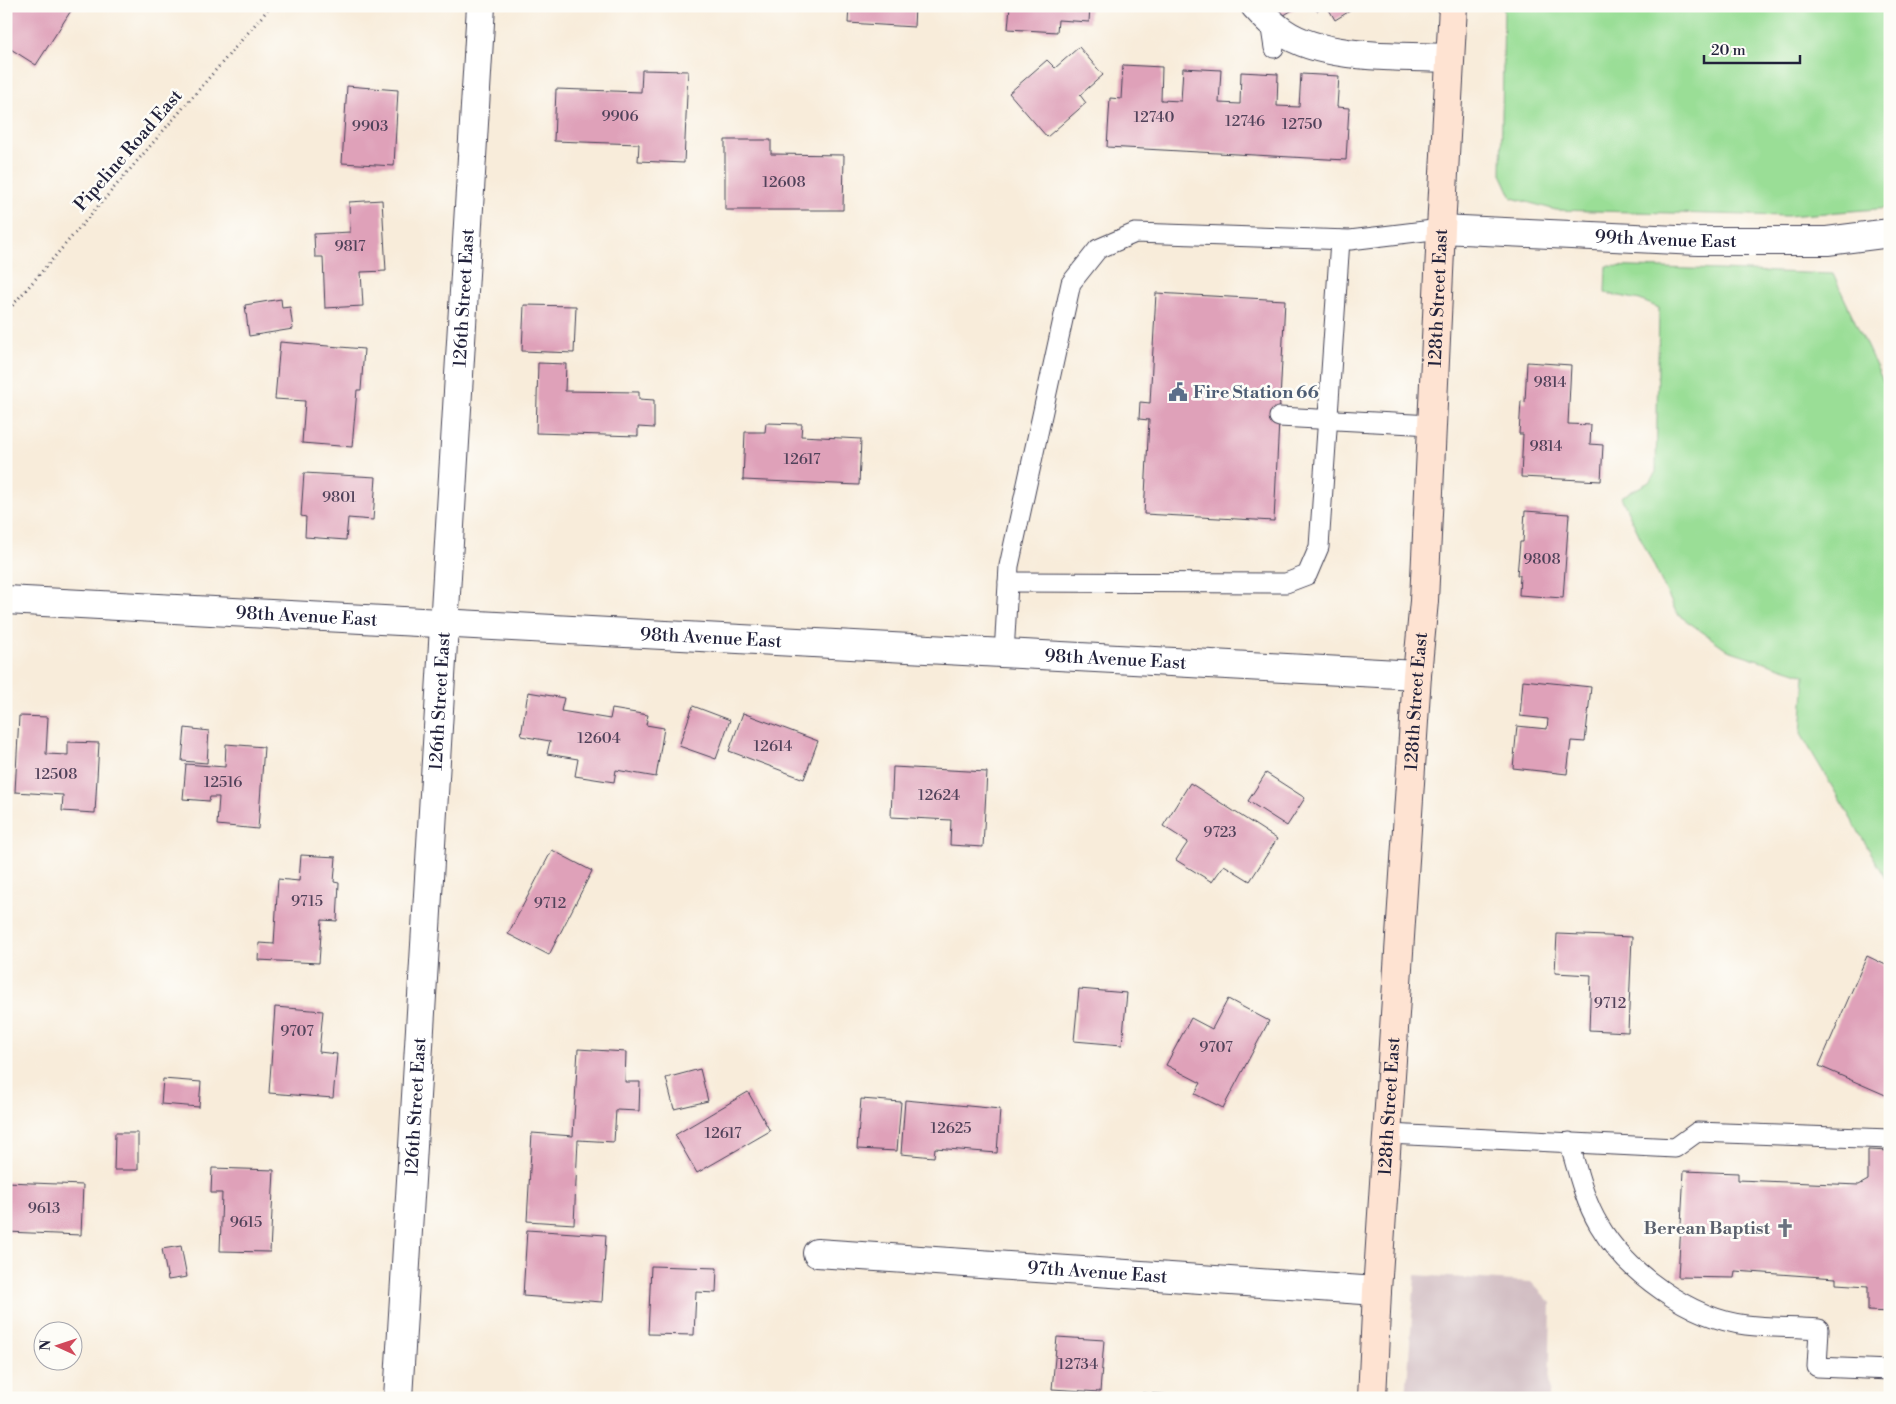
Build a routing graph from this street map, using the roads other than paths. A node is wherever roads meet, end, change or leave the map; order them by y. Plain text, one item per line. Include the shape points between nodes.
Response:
1 (481, 6) edge
2 (1454, 6) edge
3 (1266, 25) edge
4 (1450, 58) junction
5 (1441, 229) junction
6 (1890, 233) edge
7 (1340, 240) junction
8 (1279, 417) dead end
9 (1329, 419) junction
10 (1432, 425) junction
11 (1008, 582) junction
12 (6, 600) edge
13 (443, 624) junction
14 (1004, 654) junction
15 (1417, 676) junction
16 (1388, 1134) junction
17 (1890, 1139) edge
18 (1568, 1142) junction
19 (816, 1253) dead end
20 (1377, 1292) junction
21 (1890, 1370) edge
22 (398, 1398) edge
23 (1372, 1398) edge

1 - 13 street, 126th Street East
2 - 4 street, 128th Street East
3 - 4 street via 1320,48 1349,53
4 - 5 street, 128th Street East
5 - 6 street, 99th Avenue East via 1708,241 1827,241
5 - 7 lane
5 - 10 street, 128th Street East
7 - 9 lane
7 - 11 lane via 1135,234 1098,249 1071,283
8 - 9 lane
9 - 10 lane
9 - 11 lane via 1319,547 1307,575 1286,583
10 - 15 street, 128th Street East via 1424,601
11 - 14 lane
12 - 13 street, 98th Avenue East
13 - 14 street, 98th Avenue East
13 - 22 street, 126th Street East
14 - 15 street, 98th Avenue East
15 - 16 street, 128th Street East
16 - 18 lane
16 - 20 street, 128th Street East
17 - 18 lane via 1697,1132 1675,1148
18 - 21 lane via 1598,1224 1618,1251 1651,1282 1688,1306 1716,1317 1745,1325 1819,1329 1817,1367
19 - 20 street, 97th Avenue East
20 - 23 street, 128th Street East

